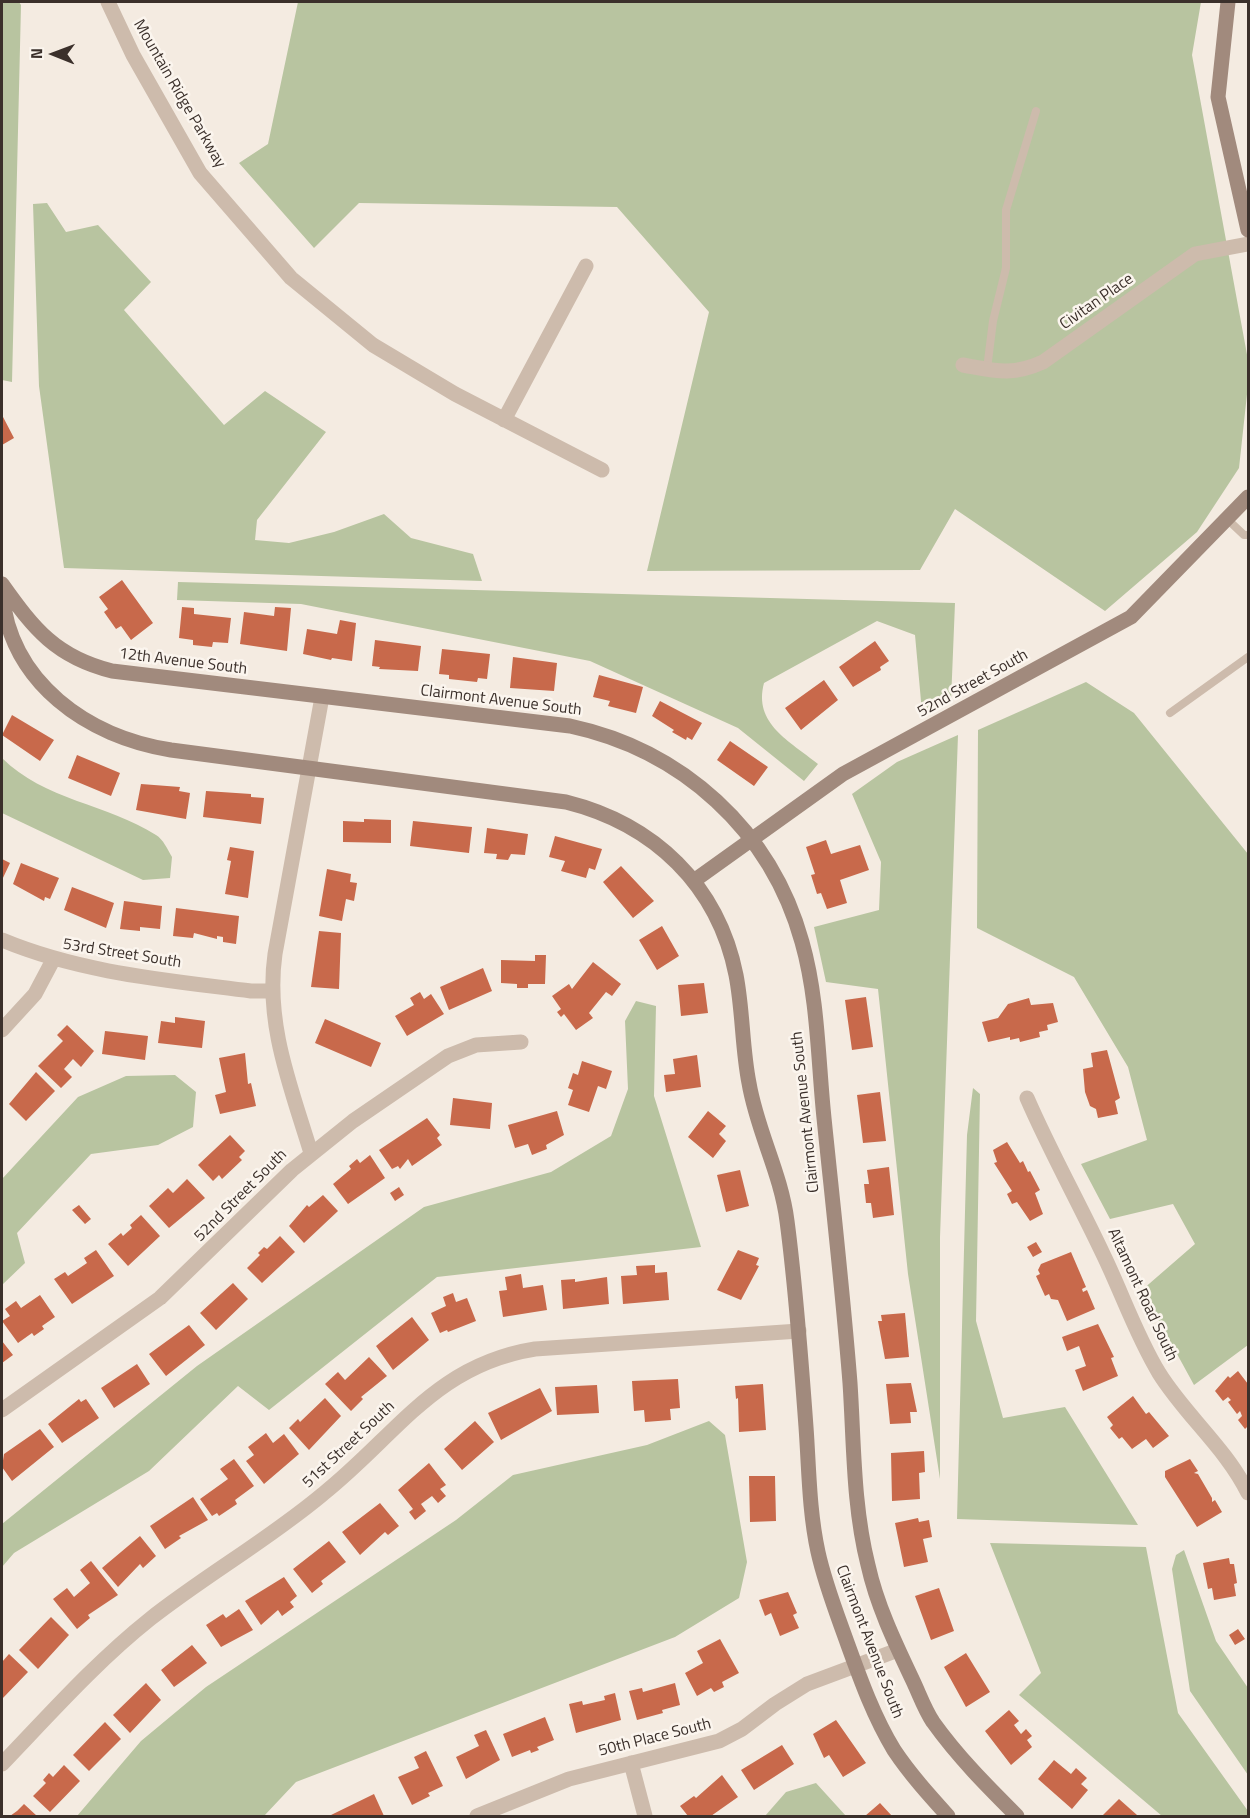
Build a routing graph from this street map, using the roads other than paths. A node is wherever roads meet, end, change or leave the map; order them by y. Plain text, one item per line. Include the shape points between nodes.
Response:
1 (108, 2) edge
2 (1228, 2) edge
3 (1036, 111) dead end
4 (1248, 230) edge
5 (1248, 244) edge
6 (586, 266) dead end
7 (963, 365) dead end
8 (987, 369) junction
9 (504, 420) junction
10 (602, 470) dead end
11 (1248, 497) edge
12 (1227, 519) junction
13 (1248, 536) edge
14 (2, 584) edge
15 (2, 593) edge
16 (1248, 657) edge
17 (322, 697) junction
18 (1170, 713) dead end
19 (308, 769) junction
20 (752, 839) junction
21 (695, 880) junction
22 (2, 940) edge
23 (53, 960) junction
24 (271, 991) junction
25 (2, 1030) edge
26 (521, 1042) dead end
27 (1027, 1098) dead end
28 (311, 1153) junction
29 (799, 1331) junction
30 (2, 1410) edge
31 (1248, 1493) edge
32 (898, 1650) junction
33 (856, 1665) junction
34 (631, 1763) junction
35 (2, 1764) edge
36 (477, 1816) edge
37 (645, 1816) edge
38 (948, 1816) edge
39 (1017, 1816) edge

1 - 9 street, Mountain Ridge Parkway via 133,55 200,173 291,278 373,345
2 - 4 street via 1218,97
3 - 8 lane via 1006,210 1006,268
5 - 8 street, Civitan Place via 1195,254 1043,362 1023,371 1002,373
6 - 9 street
7 - 8 street, Civitan Place
9 - 10 street, Mountain Ridge Parkway
11 - 12 street, 52nd Street South
12 - 13 lane
12 - 20 street, 52nd Street South via 1131,617 843,774
14 - 17 street, 12th Avenue South via 49,642 94,667
15 - 19 street via 10,633 30,670 54,697 86,722 149,747
16 - 18 lane
17 - 19 street
17 - 20 street, Clairmont Avenue South via 570,726 618,739 663,760 702,787
19 - 21 street, Clairmont Avenue South via 587,807 646,835
19 - 24 street
20 - 21 street, 52nd Street South
20 - 32 street, Clairmont Avenue South via 786,898 808,968 845,1328 860,1525 871,1578
21 - 29 street, Clairmont Avenue South via 717,917 734,966 749,1086 786,1211
22 - 23 street
23 - 24 street, 53rd Street South via 251,992
23 - 25 street, 53rd Street South via 35,994
24 - 28 street via 280,1051
26 - 28 street, 52nd Street South via 483,1043 447,1056
27 - 31 street, Altamont Road South via 1148,1354 1178,1400 1236,1471
28 - 30 street, 52nd Street South via 160,1298
29 - 33 street, Clairmont Avenue South via 817,1549
29 - 35 street, 51st Street South via 536,1349 499,1357 464,1371 429,1395 325,1493 126,1639
32 - 33 street, 50th Place South
32 - 39 street, Clairmont Avenue South via 931,1719 967,1766
33 - 34 street, 50th Place South via 792,1692 718,1742
33 - 38 street, Clairmont Avenue South via 894,1750
34 - 36 street, 50th Place South via 561,1782
34 - 37 street

